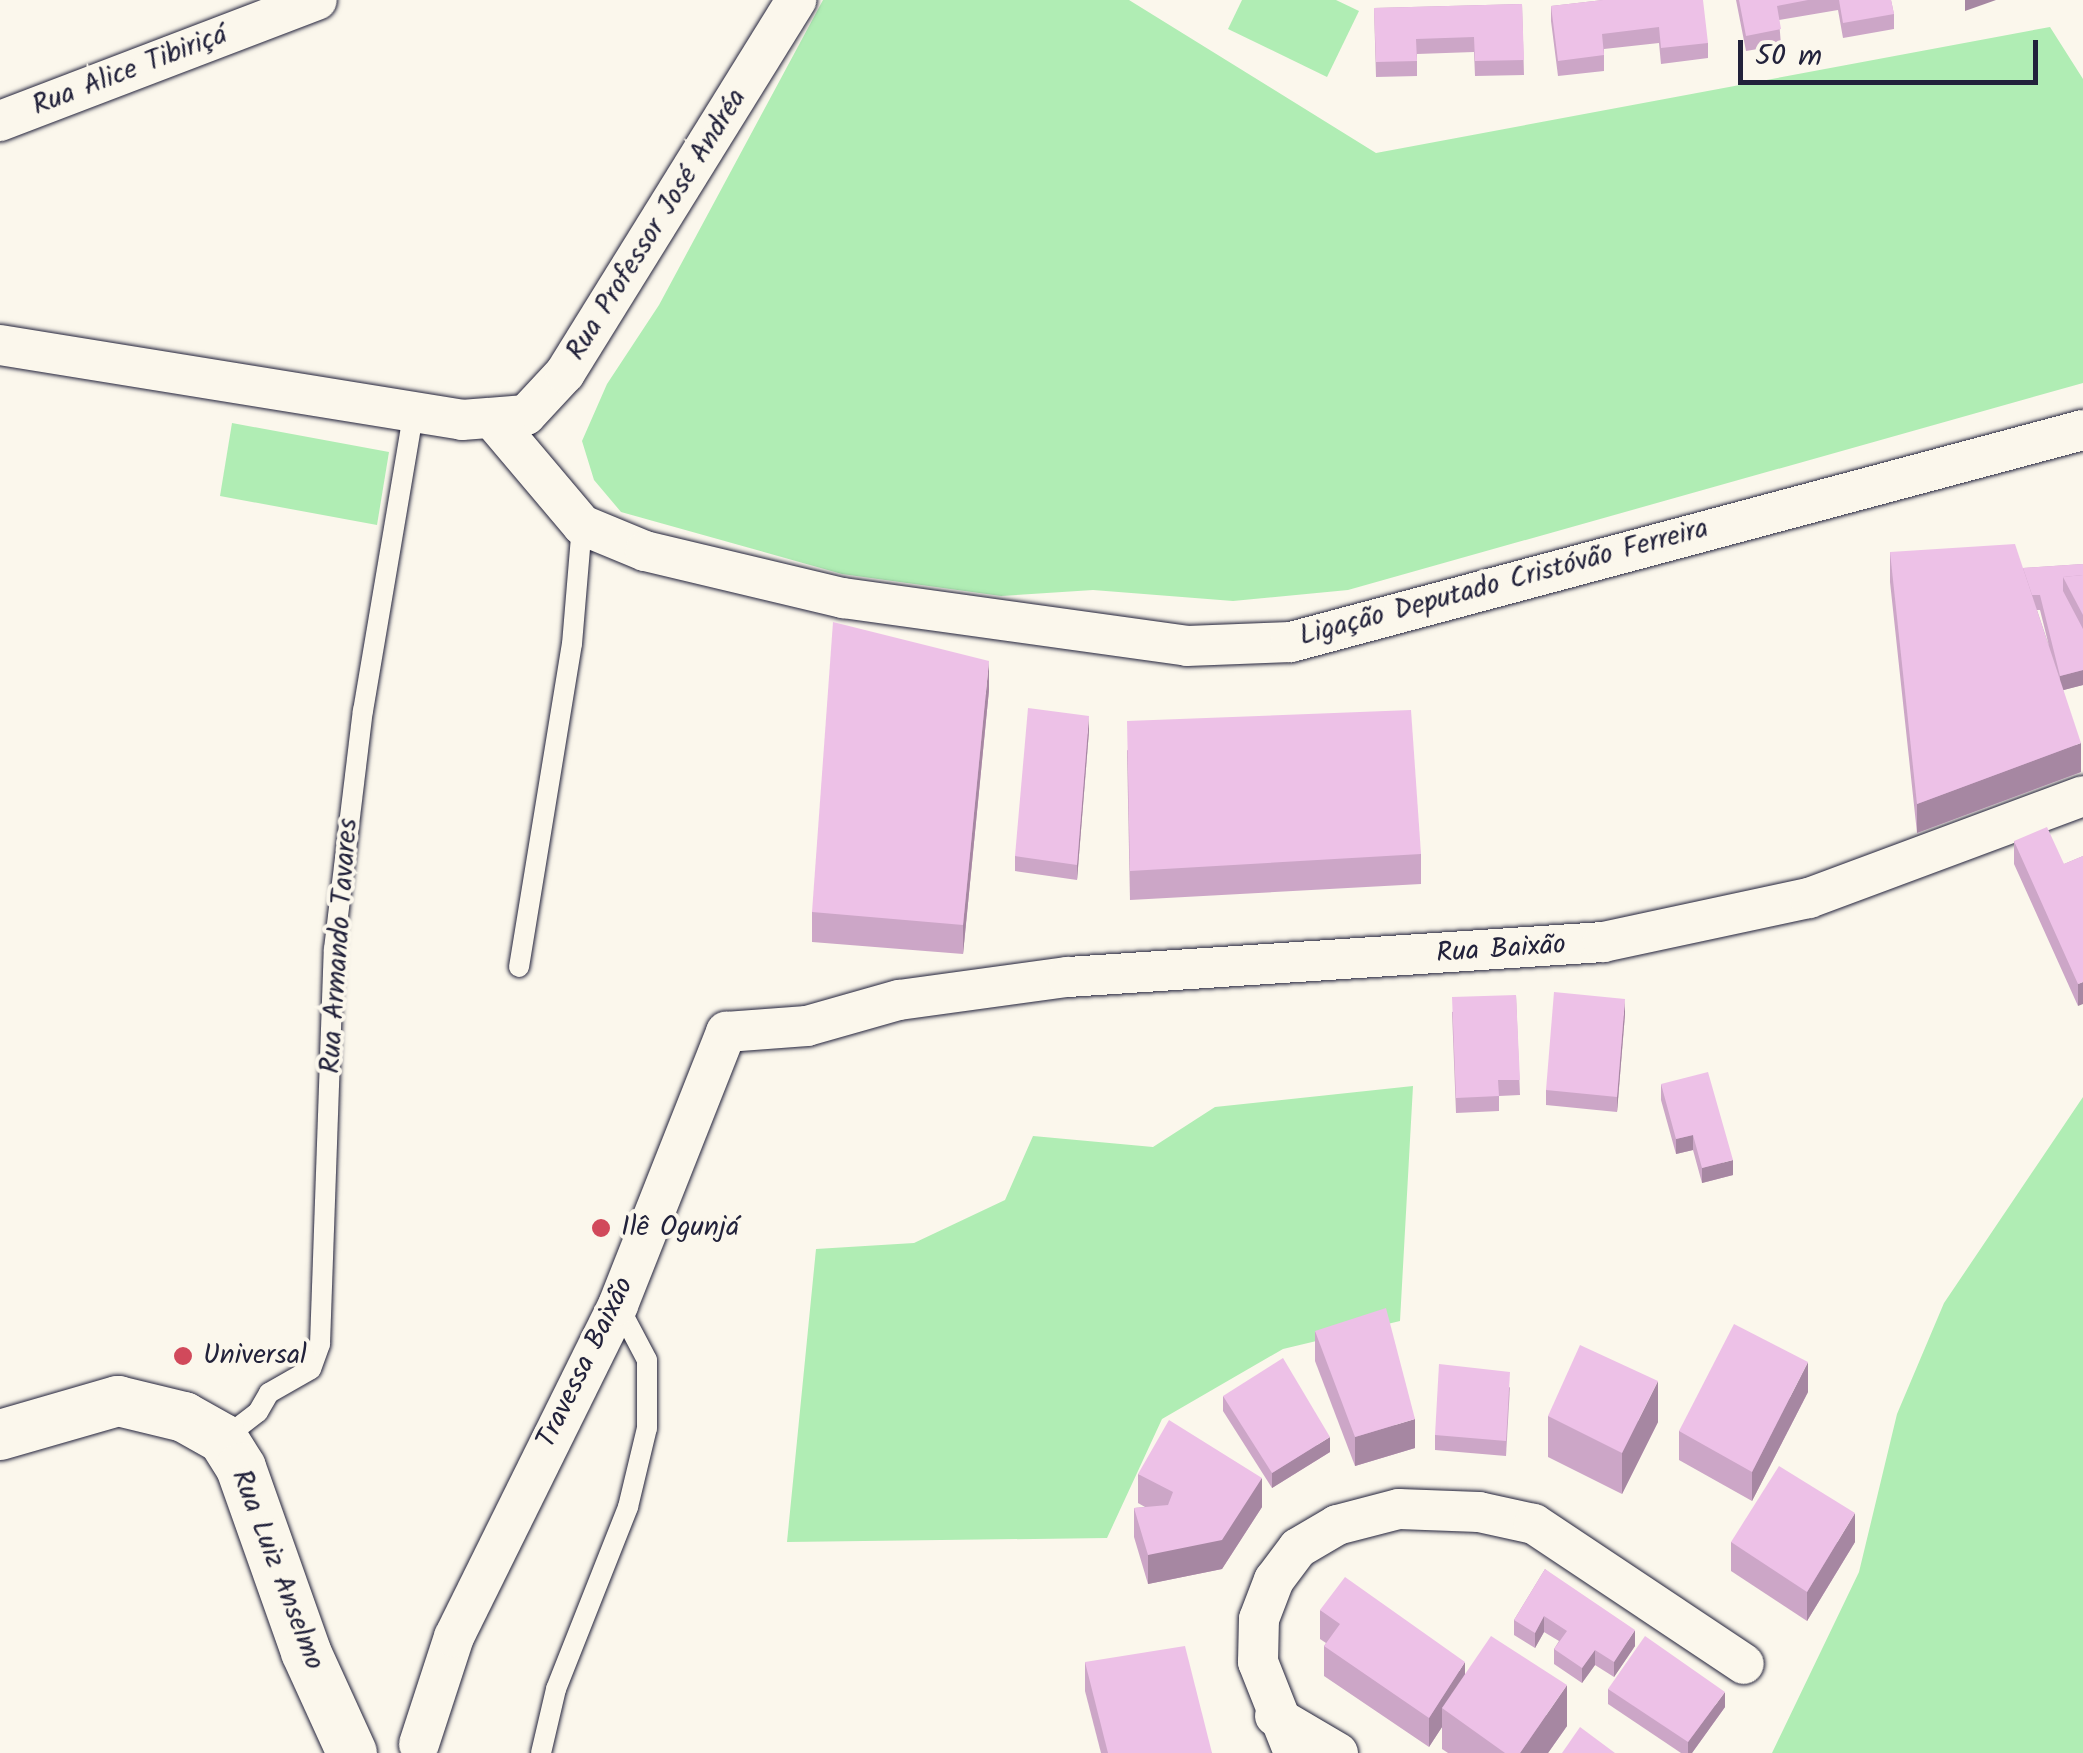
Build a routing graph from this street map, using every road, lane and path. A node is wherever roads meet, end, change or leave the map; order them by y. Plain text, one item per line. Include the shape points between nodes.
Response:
1 (317, 0) edge
2 (796, 0) edge
3 (0, 121) edge
4 (0, 345) edge
5 (414, 412) junction
6 (494, 422) junction
7 (2083, 430) edge
8 (582, 525) junction
9 (2083, 796) edge
10 (518, 967) dead end
11 (898, 1000) joint
12 (618, 1306) junction
13 (0, 1435) edge
14 (222, 1439) junction
15 (1744, 1664) dead end
16 (1276, 1716) junction
17 (419, 1744) dead end
18 (352, 1753) edge
19 (541, 1753) edge
20 (1294, 1753) edge
21 (1338, 1753) edge

1 - 3 street, Rua Alice Tibiriçá
2 - 6 street, Rua Professor José Andréa via 565,374 526,415
4 - 5 street
5 - 6 street
5 - 14 lane, Rua Armando Tavares via 364,710 334,949 318,1357
6 - 8 street, Ligação Deputado Cristóvão Ferreira
7 - 8 street, Ligação Deputado Cristóvão Ferreira via 1290,642 1187,646 843,598 645,551
8 - 10 lane via 572,644
9 - 11 street, Rua Baixão via 1808,898 1603,942 1068,977
11 - 12 street, Travessa Baixão via 807,1026 726,1032
12 - 17 street, Travessa Baixão via 481,1576
12 - 19 lane via 648,1360 647,1428 628,1506 556,1689
13 - 14 street, Rua Luiz Anselmo via 86,1405 118,1401 184,1417
14 - 18 street, Rua Luiz Anselmo via 241,1468 306,1652
15 - 16 street via 1534,1524 1479,1512 1399,1510 1337,1524 1298,1548 1274,1580 1259,1619 1258,1662
16 - 20 street
16 - 21 street

